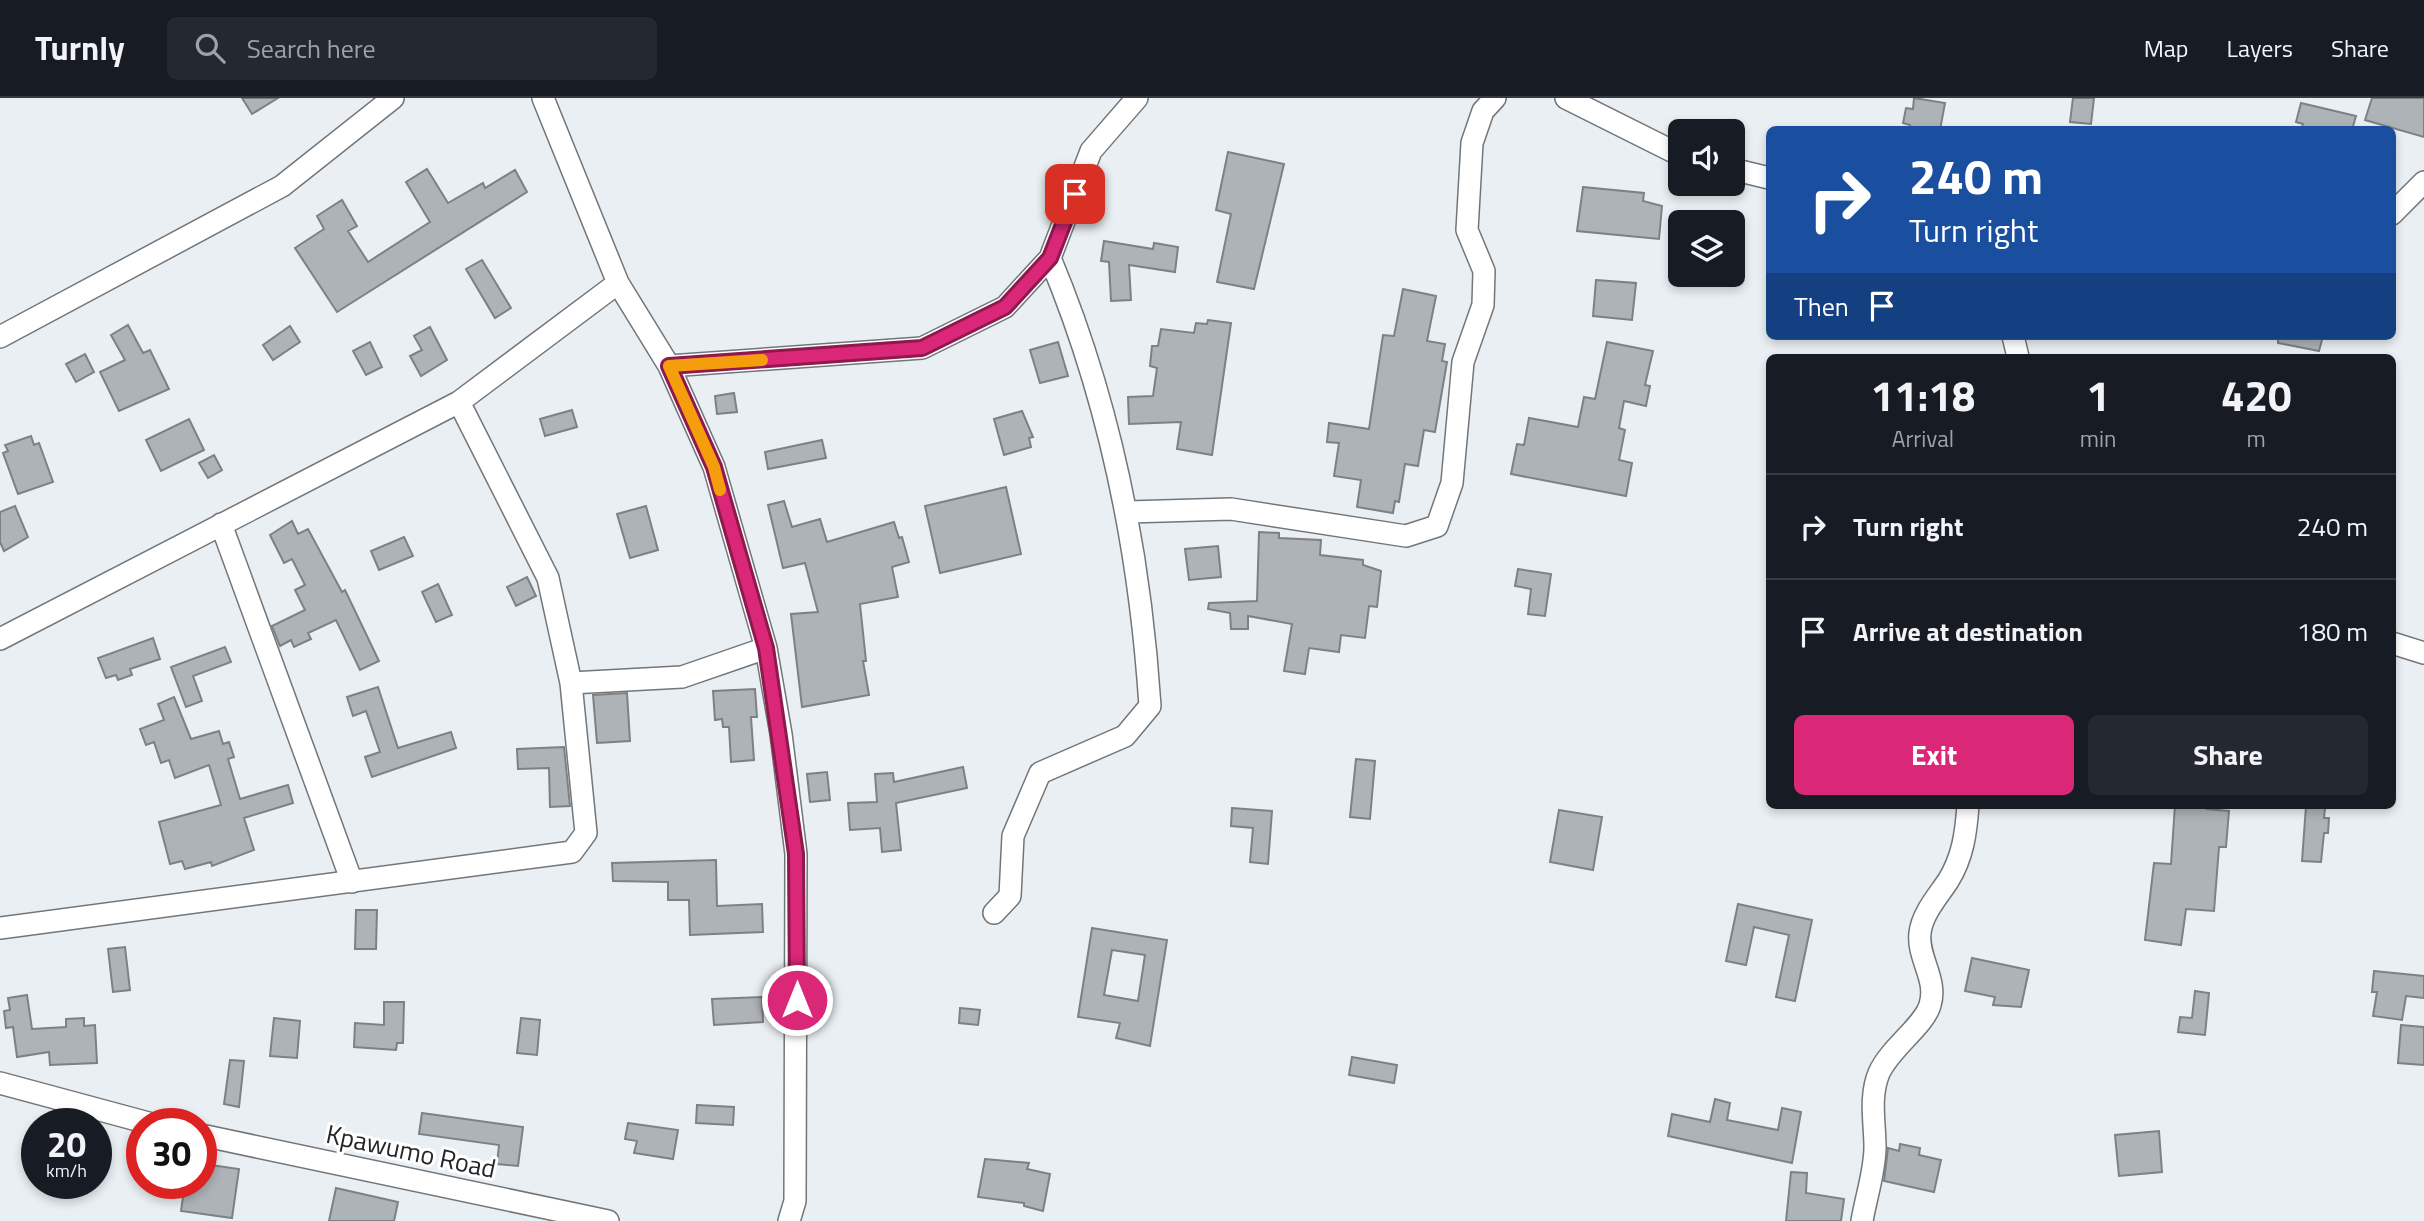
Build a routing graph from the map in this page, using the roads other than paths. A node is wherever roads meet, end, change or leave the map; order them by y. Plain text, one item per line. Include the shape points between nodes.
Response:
1 (393, 98) edge
2 (543, 98) edge
3 (1137, 98) edge
4 (1495, 98) edge
5 (1566, 98) edge
6 (1668, 149) edge
7 (1745, 172) edge
8 (1766, 177) edge
9 (2424, 183) edge
10 (2396, 210) edge
11 (1050, 258) junction
12 (618, 283) junction
13 (0, 337) edge
14 (669, 366) junction
15 (459, 402) junction
16 (1128, 512) junction
17 (221, 524) junction
18 (0, 639) edge
19 (2396, 644) edge
20 (766, 648) junction
21 (2424, 653) edge
22 (571, 683) junction
23 (1968, 809) edge
24 (352, 882) junction
25 (994, 913) dead end
26 (0, 928) edge
27 (0, 1083) edge
28 (126, 1117) edge
29 (217, 1138) edge
30 (608, 1221) edge
31 (789, 1221) edge
32 (1861, 1221) edge

1 - 13 street via 282,186
2 - 12 street
3 - 11 street via 1091,151
4 - 16 street via 1483,111 1472,143 1467,230 1484,271 1483,304 1463,362 1452,483 1437,526 1406,536 1231,509
5 - 6 street
7 - 8 street
9 - 10 street
11 - 14 street via 1005,307 922,348
11 - 16 street via 1078,323
12 - 14 street
12 - 15 street
14 - 20 street via 714,467
15 - 17 street
15 - 22 street via 548,578
16 - 25 street via 1146,636 1150,706 1125,736 1041,773 1013,836 1010,896
17 - 18 street
17 - 24 street
19 - 21 street
20 - 22 street via 682,677
20 - 31 street via 796,854 795,1201
22 - 24 street via 586,833 572,852
23 - 32 street via 1965,846 1920,933 1933,985 1930,1008 1896,1046 1879,1074 1873,1107 1875,1150
24 - 26 street
27 - 28 street
29 - 30 street, Kpawumo Road

